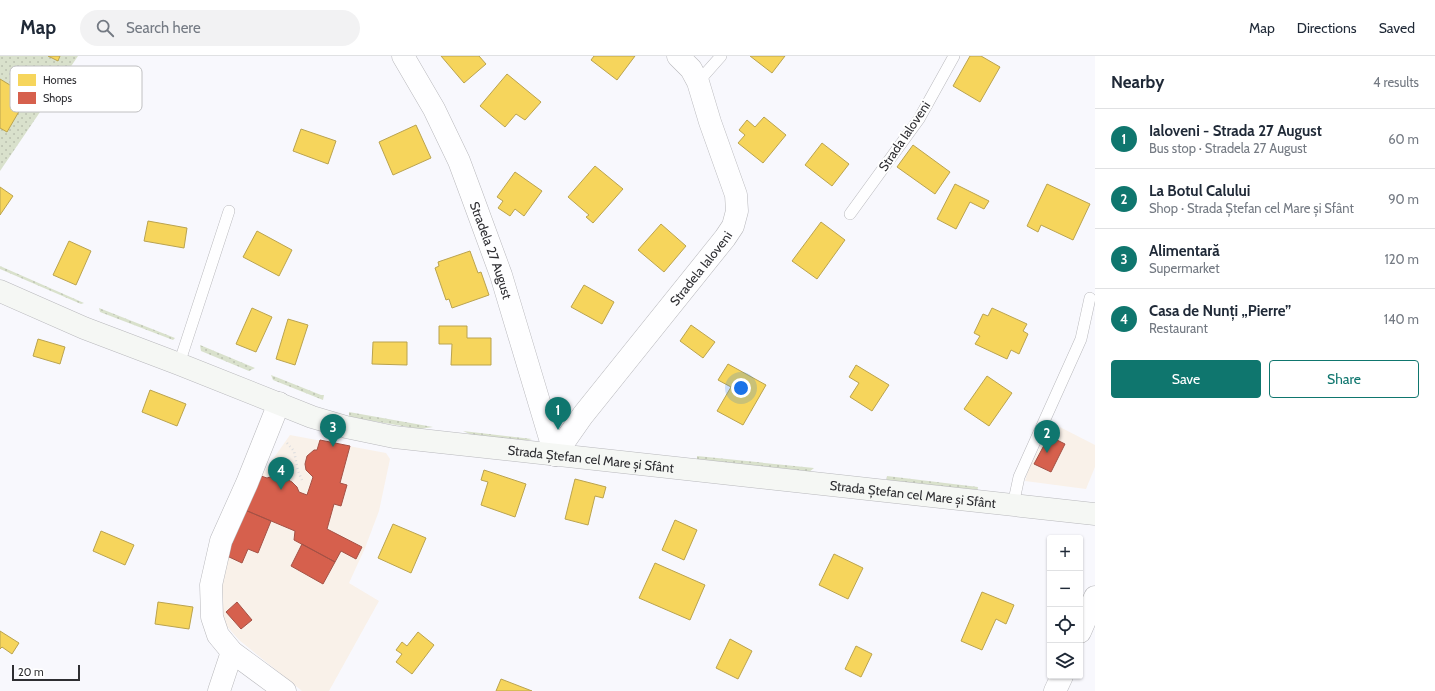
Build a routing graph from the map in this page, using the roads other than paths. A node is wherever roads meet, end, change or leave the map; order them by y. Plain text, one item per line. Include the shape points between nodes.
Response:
1 (403, 56) edge
2 (678, 56) edge
3 (721, 56) edge
4 (954, 56) edge
5 (698, 82) junction
6 (228, 211) dead end
7 (850, 214) dead end
8 (0, 291) edge
9 (1090, 298) dead end
10 (179, 364) junction
11 (275, 412) junction
12 (555, 455) junction
13 (1013, 505) junction
14 (1095, 514) edge
15 (1095, 597) edge
16 (1083, 625) edge
17 (232, 652) junction
18 (1061, 679) edge
19 (219, 691) edge
20 (285, 691) edge
21 (1056, 691) edge

1 - 12 street, Stradela 27 August via 434,109 459,161 475,203 501,275
2 - 5 street, Stradela Ialoveni via 691,69
3 - 5 lane
4 - 7 lane, Strada Ialoveni via 919,119
5 - 12 street, Stradela Ialoveni via 736,195 737,211 733,226 583,415
6 - 10 lane
8 - 10 main road, Strada Ștefan cel Mare și Sfânt via 84,328
9 - 13 lane, Strada Ștefan cel Mare și Sfânt via 1077,348 1019,477
10 - 11 main road, Strada Ștefan cel Mare și Sfânt
11 - 12 main road, Strada Ștefan cel Mare și Sfânt via 312,417 394,437
11 - 17 street via 248,483 221,541 211,586 212,616 218,636
12 - 13 main road, Strada Ștefan cel Mare și Sfânt
13 - 14 main road, Strada Ștefan cel Mare și Sfânt
15 - 16 street
17 - 19 street
17 - 20 street
18 - 21 street

